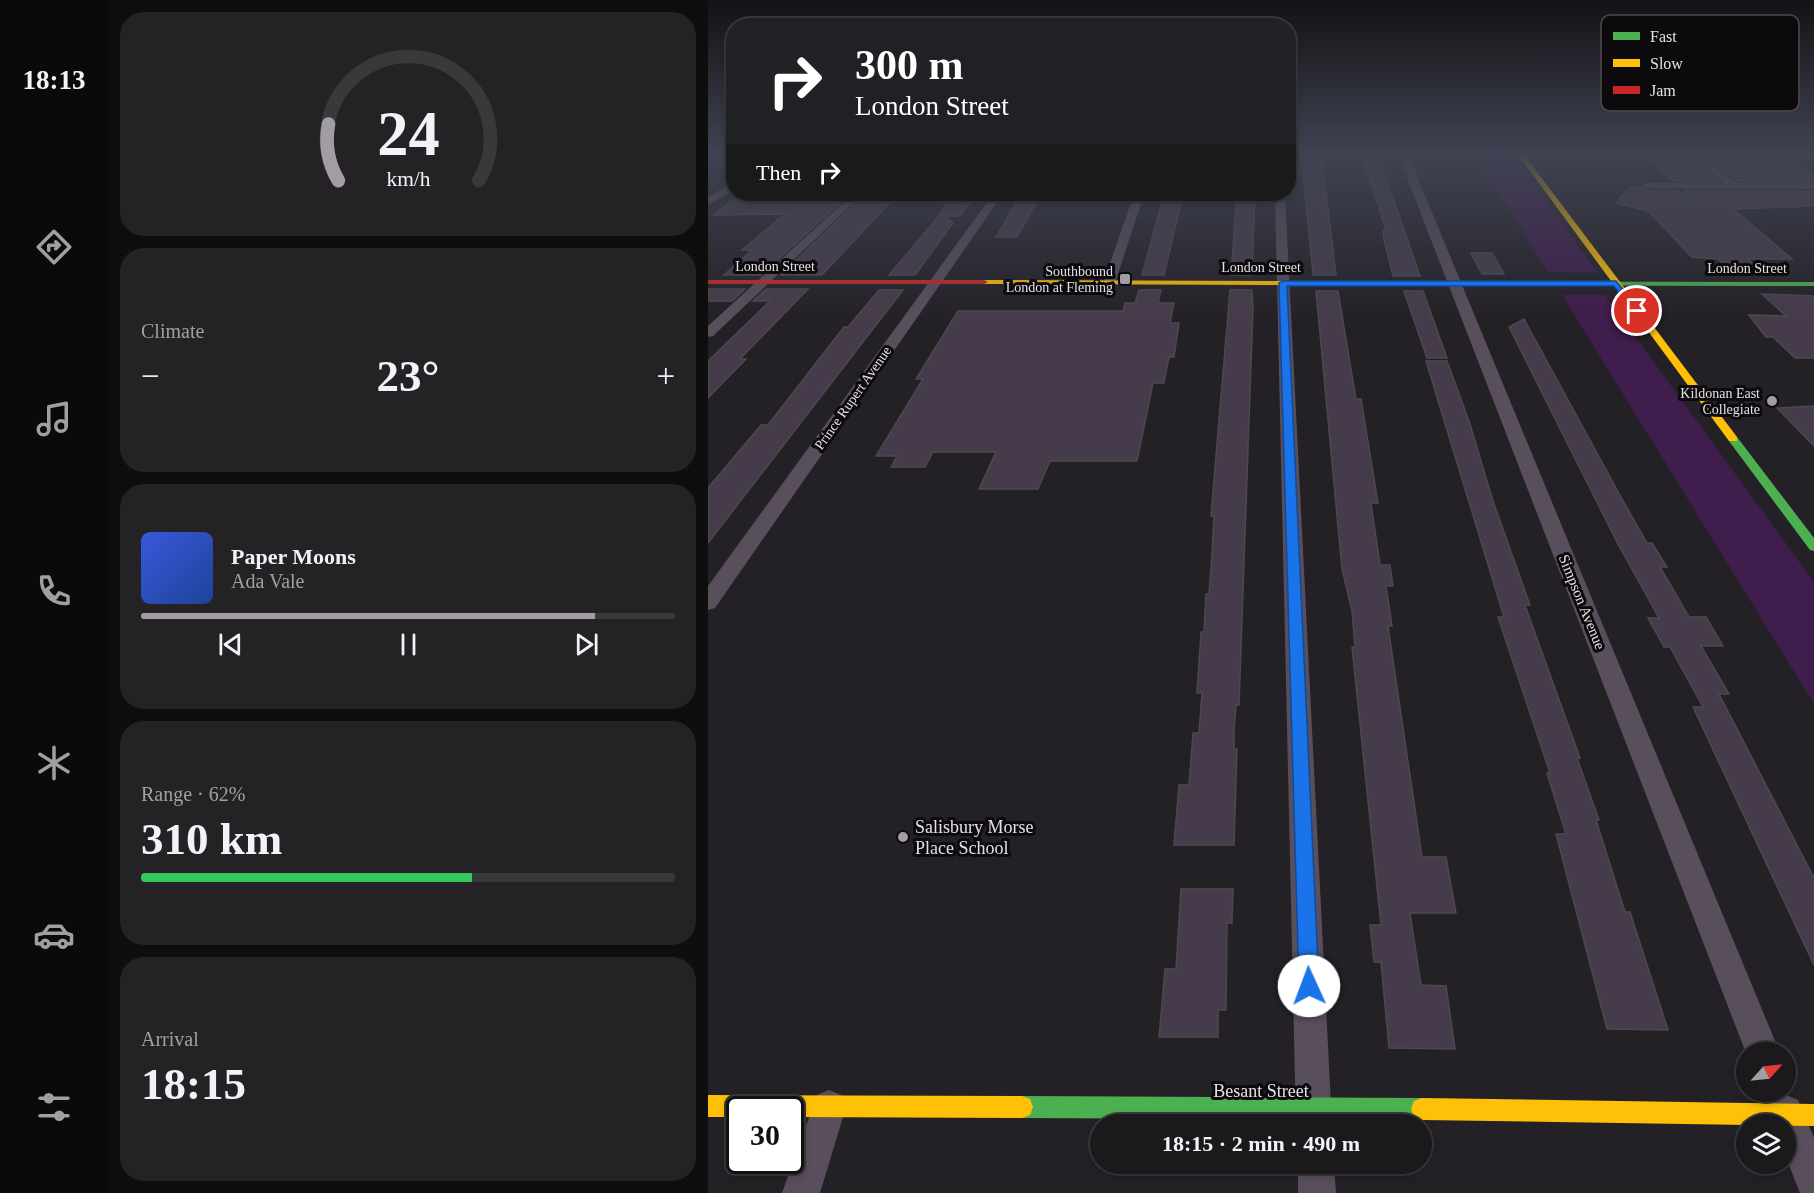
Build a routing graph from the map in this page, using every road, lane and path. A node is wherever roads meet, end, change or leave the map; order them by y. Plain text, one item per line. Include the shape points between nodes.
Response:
1 (843, 208) edge
2 (988, 208) edge
3 (1134, 208) edge
4 (1280, 208) edge
5 (1424, 208) edge
6 (1560, 208) edge
7 (708, 282) edge
8 (763, 283) junction
9 (934, 283) junction
10 (1109, 283) junction
11 (1283, 283) junction
12 (1616, 283) junction
13 (1455, 284) junction
14 (1814, 284) edge
15 (708, 333) edge
16 (1814, 547) edge
17 (708, 602) edge
18 (1758, 1042) edge
19 (708, 1106) edge
20 (829, 1107) junction
21 (1793, 1107) edge
22 (1168, 1114) edge
23 (1313, 1114) edge
24 (1415, 1114) edge
25 (1316, 1174) edge
26 (1814, 1183) edge
27 (801, 1193) edge
28 (1317, 1193) edge

1 - 8 street
2 - 9 street, Prince Rupert Avenue
3 - 10 street
4 - 11 street
5 - 13 street, Simpson Avenue
6 - 12 street
7 - 8 street, London Street
8 - 9 street, London Street
8 - 15 street
9 - 10 street, London Street
9 - 17 street, Prince Rupert Avenue
10 - 11 street, London Street
11 - 13 street, London Street
11 - 23 street
12 - 13 street, London Street
12 - 14 street, London Street
12 - 16 street
13 - 18 street, Simpson Avenue
19 - 20 street, Besant Street
20 - 22 street, Besant Street
20 - 27 street
21 - 24 street, Besant Street
21 - 26 street
25 - 28 street

